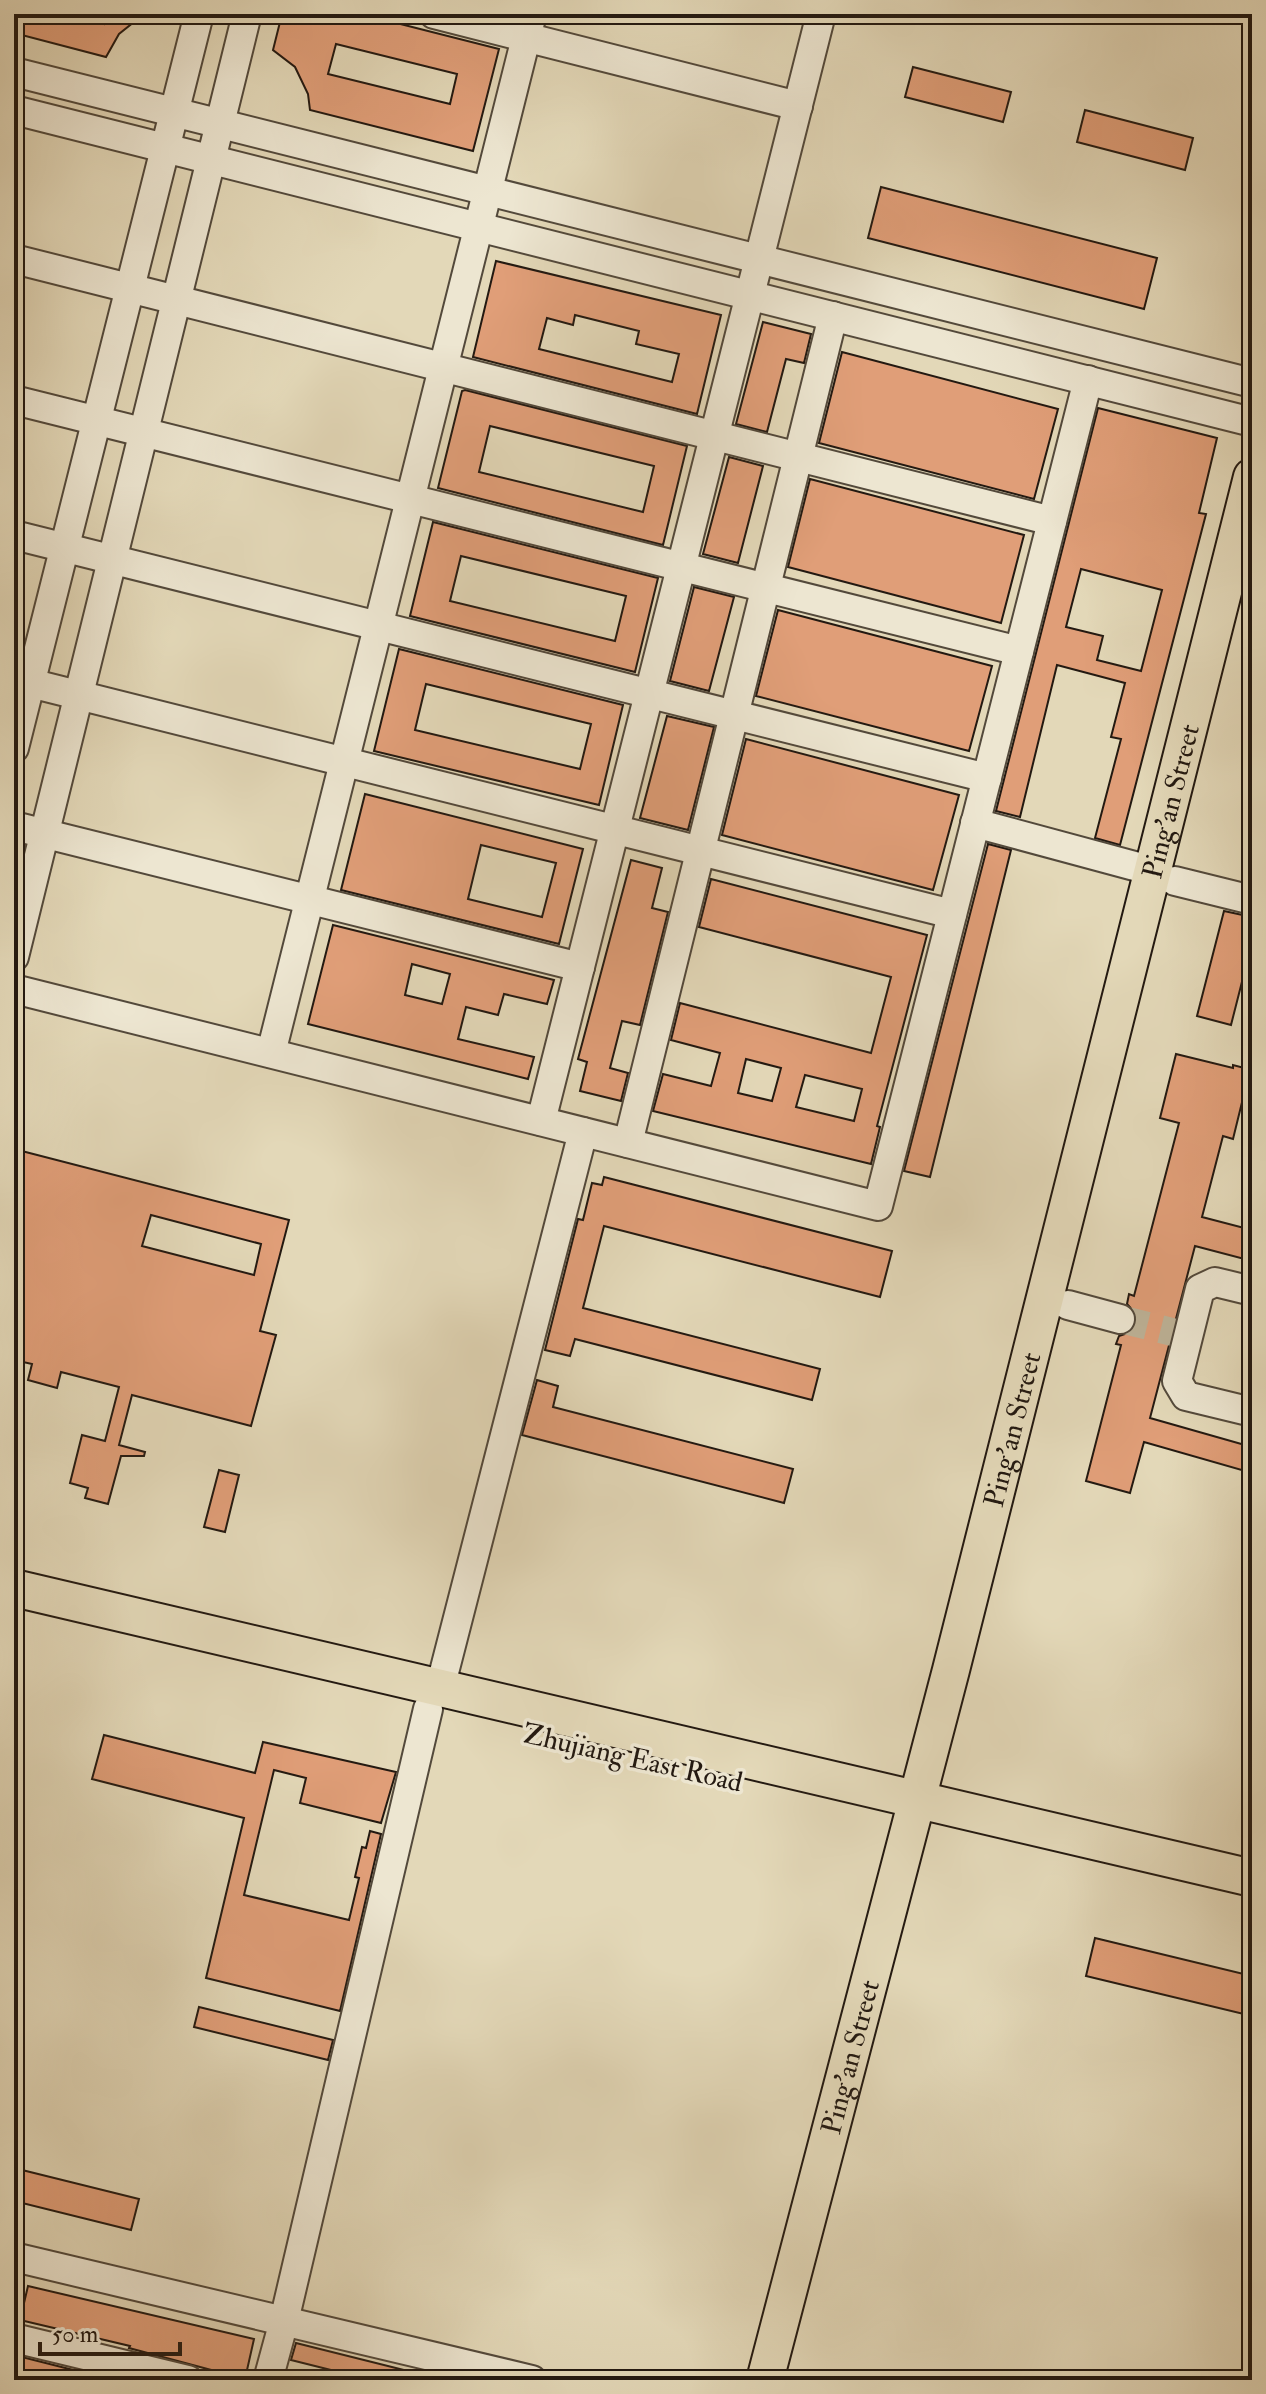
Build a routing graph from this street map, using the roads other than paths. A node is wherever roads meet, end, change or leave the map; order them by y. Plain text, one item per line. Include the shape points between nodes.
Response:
1 (199, 14) edge
2 (247, 14) edge
3 (434, 14) edge
4 (821, 14) edge
5 (529, 26) edge
6 (14, 72) edge
7 (798, 106) junction
8 (14, 110) edge
9 (174, 112) junction
10 (220, 123) junction
11 (165, 148) junction
12 (210, 160) junction
13 (488, 191) junction
14 (479, 227) junction
15 (14, 259) edge
16 (759, 259) junction
17 (129, 288) junction
18 (750, 296) junction
19 (176, 300) junction
20 (833, 316) junction
21 (443, 367) junction
22 (1088, 380) junction
23 (1252, 383) edge
24 (14, 400) edge
25 (96, 421) junction
26 (1252, 422) edge
27 (144, 432) junction
28 (714, 436) junction
29 (798, 457) junction
30 (1252, 477) edge
31 (410, 499) junction
32 (1052, 521) junction
33 (14, 535) edge
34 (64, 548) junction
35 (112, 560) junction
36 (681, 566) junction
37 (1252, 578) edge
38 (766, 588) junction
39 (378, 626) junction
40 (1019, 651) junction
41 (22, 681) edge
42 (649, 693) junction
43 (79, 696) junction
44 (734, 714) junction
45 (14, 748) edge
46 (344, 762) junction
47 (987, 778) junction
48 (975, 823) junction
49 (14, 826) edge
50 (615, 830) junction
51 (45, 834) junction
52 (701, 851) junction
53 (1164, 876) junction
54 (309, 900) junction
55 (1252, 900) edge
56 (952, 914) junction
57 (14, 957) edge
58 (580, 967) junction
59 (14, 989) edge
60 (271, 1053) junction
61 (541, 1121) junction
62 (583, 1132) junction
63 (628, 1143) junction
64 (1252, 1291) edge
65 (1068, 1305) junction
66 (1120, 1319) tunnel mouth
67 (1252, 1412) edge
68 (14, 1588) edge
69 (14, 1612) edge
70 (434, 1698) junction
71 (926, 1811) junction
72 (1252, 1878) edge
73 (1252, 1902) edge
74 (14, 2258) edge
75 (284, 2321) junction
76 (14, 2338) edge
77 (96, 2369) edge
78 (188, 2380) edge
79 (268, 2380) edge
80 (532, 2380) edge
81 (765, 2380) edge
82 (790, 2380) edge

1 - 9 street
2 - 10 street
3 - 5 street
4 - 7 street
5 - 7 street
5 - 13 street
6 - 9 street
7 - 16 street
8 - 11 street
9 - 10 street
9 - 11 street
10 - 12 street
10 - 13 street
11 - 12 street
11 - 17 street
12 - 14 street
12 - 19 street
13 - 14 street
13 - 16 street
14 - 18 street
14 - 21 street
15 - 17 street
16 - 18 street
16 - 23 street
17 - 19 street
17 - 25 street
18 - 20 street
18 - 28 street
19 - 21 street
19 - 27 street
20 - 22 street
20 - 29 street
21 - 28 street
21 - 31 street
22 - 26 street
22 - 32 street
24 - 25 street
25 - 27 street
25 - 34 street
27 - 31 street
27 - 35 street
28 - 29 street
28 - 36 street
29 - 32 street
29 - 38 street
30 - 53 main road, Ping'an Street
31 - 36 street
31 - 39 street
32 - 40 street
33 - 34 street
34 - 35 street
34 - 41 street
35 - 39 street
35 - 43 street
36 - 38 street
36 - 42 street
37 - 53 main road, Ping'an Street
38 - 40 street
38 - 44 street
39 - 42 street
39 - 46 street
40 - 47 street
41 - 43 street
41 - 45 street
42 - 44 street
42 - 50 street
43 - 46 street
43 - 51 street
44 - 47 street
44 - 52 street
46 - 50 street
46 - 54 street
47 - 48 street
48 - 53 street
48 - 56 street
49 - 51 street
50 - 52 street
50 - 58 street
51 - 54 street
51 - 57 street
52 - 56 street
52 - 63 street
53 - 55 street
53 - 65 main road, Ping'an Street
53 - 71 main road, Ping'an Street
54 - 58 street
54 - 60 street
56 - 63 street via 878,1206
58 - 61 street
59 - 60 street
60 - 61 street
61 - 62 street
62 - 63 street
62 - 70 street
64 - 67 street via 1215,1282 1200,1289 1182,1334 1177,1381 1186,1396
65 - 66 street
65 - 71 main road, Ping'an Street
68 - 70 main road
69 - 70 main road
70 - 71 main road
70 - 75 street
71 - 72 main road
71 - 73 main road
71 - 81 main road, Ping'an Street
71 - 82 main road, Ping'an Street
74 - 75 street
75 - 79 street
75 - 80 street
76 - 77 street
77 - 78 street

